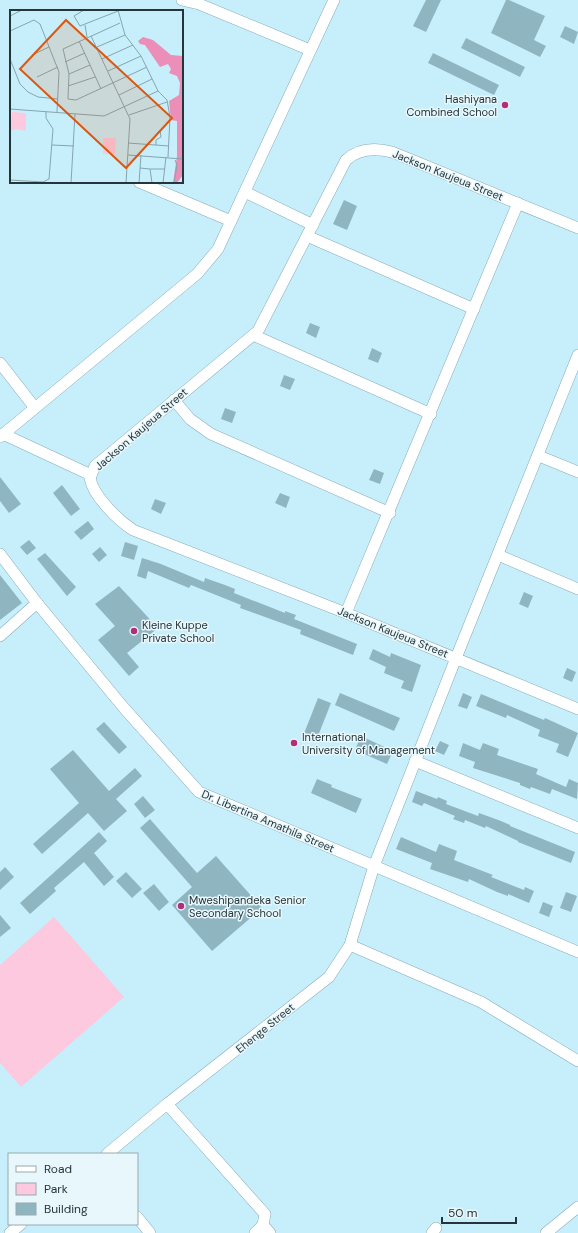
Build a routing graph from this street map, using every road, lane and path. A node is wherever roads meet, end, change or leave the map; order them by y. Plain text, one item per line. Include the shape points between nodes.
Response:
1 (182, 0) edge
2 (334, 0) edge
3 (310, 50) junction
4 (141, 183) edge
5 (245, 192) junction
6 (518, 203) junction
7 (231, 221) junction
8 (313, 225) junction
9 (578, 228) edge
10 (307, 236) junction
11 (474, 309) junction
12 (253, 335) junction
13 (578, 355) edge
14 (0, 363) edge
15 (174, 400) junction
16 (35, 408) junction
17 (431, 414) junction
18 (2, 436) edge
19 (539, 456) junction
20 (578, 472) edge
21 (91, 475) junction
22 (390, 513) junction
23 (0, 554) edge
24 (498, 555) junction
25 (578, 589) edge
26 (37, 604) junction
27 (346, 613) junction
28 (0, 636) edge
29 (456, 658) junction
30 (578, 709) edge
31 (415, 761) junction
32 (578, 828) edge
33 (374, 866) junction
34 (350, 945) junction
35 (578, 952) edge
36 (578, 1061) edge
37 (166, 1104) junction
38 (108, 1153) edge
39 (578, 1207) edge
40 (138, 1218) edge
41 (20, 1225) edge
42 (267, 1229) edge
43 (10, 1233) edge
44 (150, 1233) edge
45 (255, 1233) edge
46 (546, 1233) edge

1 - 3 street via 199,4
2 - 3 street
3 - 5 street
4 - 7 street
5 - 7 street
5 - 8 street
6 - 8 street, Jackson Kaujeua Street via 392,152 371,149 352,154 346,160
6 - 9 street, Jackson Kaujeua Street
6 - 11 street
7 - 16 street via 218,249 197,274
8 - 10 street, Jackson Kaujeua Street
10 - 11 street
10 - 12 street, Jackson Kaujeua Street via 261,326
11 - 17 street
12 - 15 street, Jackson Kaujeua Street
12 - 17 street
13 - 19 street, Ehenge Street
14 - 16 street
15 - 21 street, Jackson Kaujeua Street via 95,466
15 - 22 street via 190,419 211,434
16 - 18 street
17 - 22 street
18 - 21 street
19 - 20 street
19 - 24 street, Ehenge Street
21 - 27 street, Jackson Kaujeua Street via 91,485 95,491 121,522 133,530
22 - 27 street
23 - 26 street, Dr. Libertina Amathila Street
24 - 25 street
24 - 29 street, Ehenge Street
26 - 28 street
26 - 33 street, Dr. Libertina Amathila Street via 199,792
27 - 29 street, Jackson Kaujeua Street
29 - 30 street, Jackson Kaujeua Street
29 - 31 street, Ehenge Street
31 - 32 street
31 - 33 street, Ehenge Street
33 - 34 street, Ehenge Street
33 - 35 street, Dr. Libertina Amathila Street
34 - 36 street via 481,1002
34 - 37 street, Ehenge Street via 329,977
37 - 38 street, Ehenge Street
37 - 42 street via 265,1214
39 - 46 street
40 - 44 street
41 - 43 street
42 - 45 street

